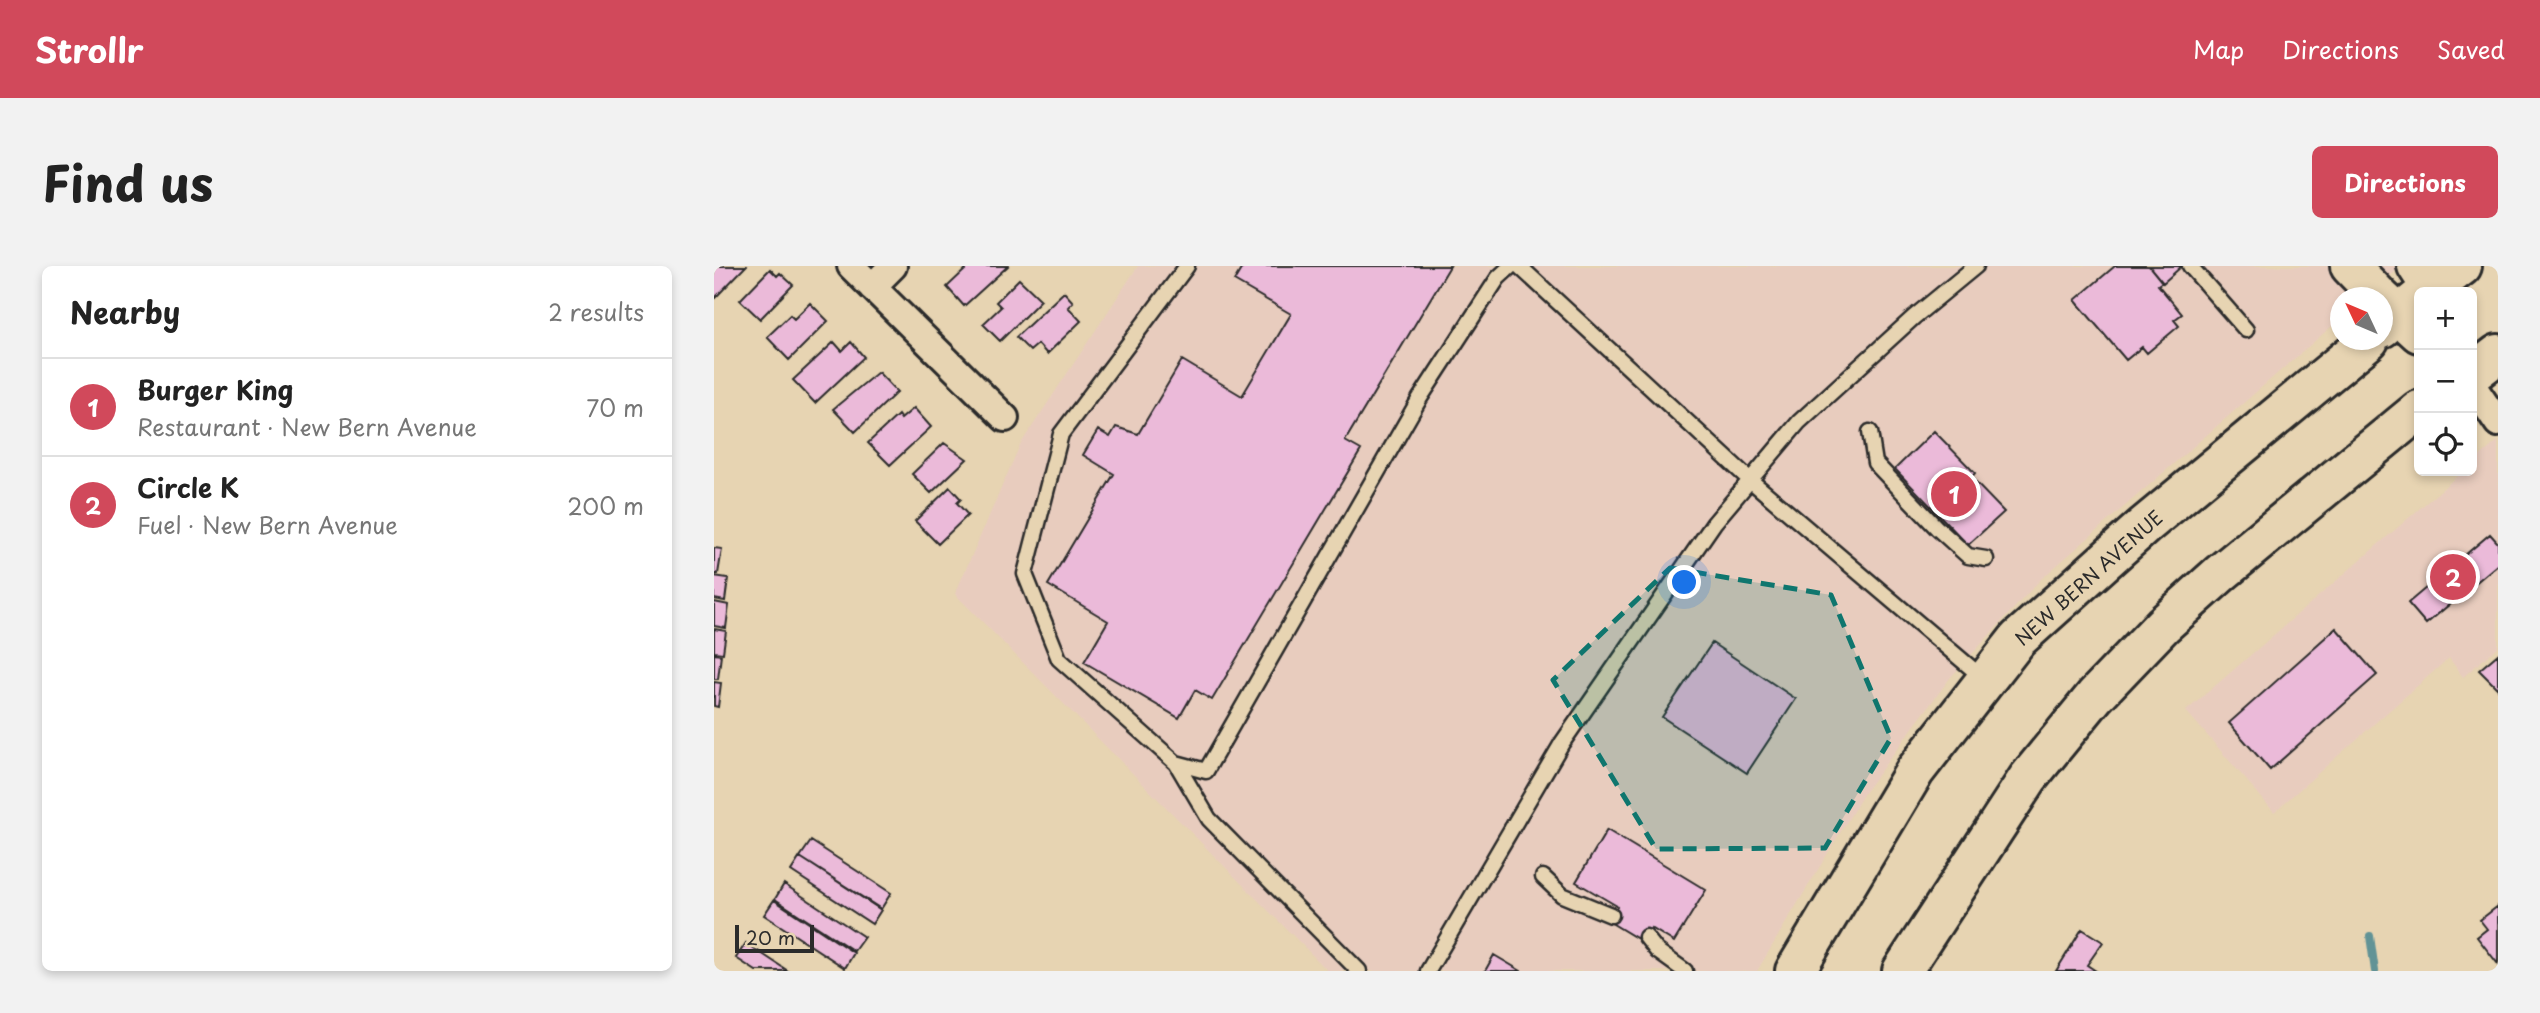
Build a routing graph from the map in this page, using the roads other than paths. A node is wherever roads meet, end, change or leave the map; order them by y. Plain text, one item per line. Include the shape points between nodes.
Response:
1 (850, 266) edge
2 (893, 266) edge
3 (1187, 266) edge
4 (1511, 266) edge
5 (1518, 266) edge
6 (1976, 266) edge
7 (2190, 266) edge
8 (2350, 266) edge
9 (872, 287) junction
10 (2414, 298) edge
11 (2246, 331) dead end
12 (2357, 350) edge
13 (2498, 354) edge
14 (2477, 370) edge
15 (2477, 392) edge
16 (2415, 413) edge
17 (1005, 418) dead end
18 (2498, 423) edge
19 (1870, 432) dead end
20 (1750, 481) junction
21 (1986, 559) dead end
22 (1986, 680) junction
23 (1176, 763) junction
24 (1543, 877) dead end
25 (1611, 915) dead end
26 (1646, 937) dead end
27 (1359, 971) edge
28 (1428, 971) edge
29 (1685, 971) edge
30 (1795, 971) edge
31 (1902, 971) edge

1 - 9 street
2 - 9 street
3 - 23 lane via 1061,434 1024,574 1059,659
4 - 23 lane via 1498,278 1420,398 1206,771
5 - 20 lane
6 - 20 lane via 1799,422
7 - 11 lane
8 - 10 main road
9 - 17 street
12 - 22 main road, NEW BERN AVENUE via 2144,526 2018,639
13 - 14 main road
15 - 18 street
16 - 31 main road via 2221,573 2095,696 2028,778
19 - 21 lane via 1875,463 1968,556
20 - 22 lane
20 - 28 lane via 1714,523 1562,743
22 - 30 main road, NEW BERN AVENUE via 1915,771
23 - 27 lane via 1209,819
24 - 25 lane via 1562,895
26 - 29 lane

